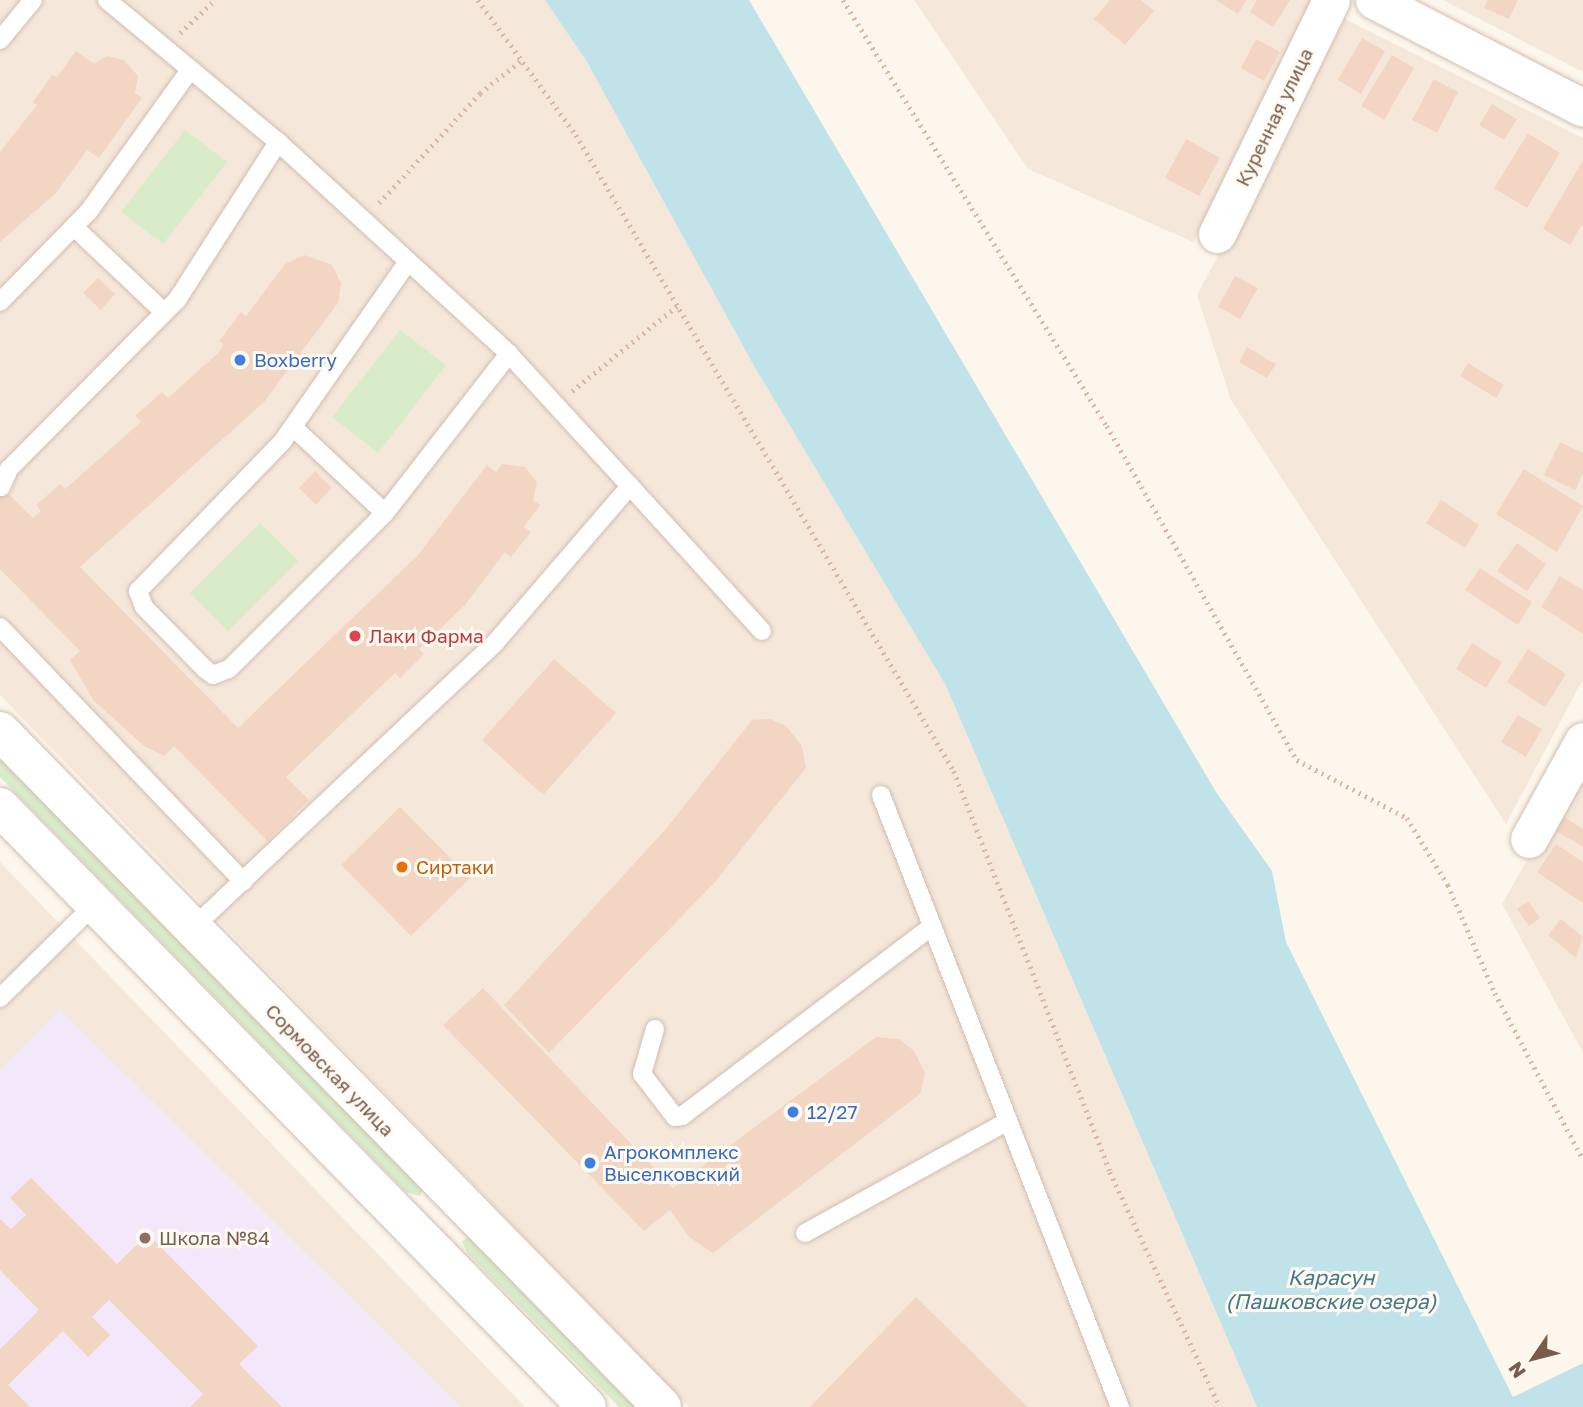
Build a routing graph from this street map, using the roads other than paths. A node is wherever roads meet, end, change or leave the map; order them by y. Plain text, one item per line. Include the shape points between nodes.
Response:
1 (33, 0) edge
2 (107, 0) edge
3 (1331, 0) edge
4 (1374, 0) edge
5 (0, 40) edge
6 (190, 70) junction
7 (1583, 108) edge
8 (278, 142) junction
9 (74, 227) junction
10 (1217, 234) dead end
11 (407, 263) junction
12 (0, 302) edge
13 (164, 312) junction
14 (509, 354) junction
15 (293, 427) junction
16 (5, 464) edge
17 (630, 486) junction
18 (1, 487) edge
19 (385, 513) junction
20 (0, 627) edge
21 (762, 631) dead end
22 (0, 731) edge
23 (1583, 741) edge
24 (881, 795) dead end
25 (0, 807) edge
26 (1529, 839) dead end
27 (243, 881) junction
28 (95, 904) junction
29 (932, 926) junction
30 (193, 928) junction
31 (0, 998) edge
32 (655, 1029) dead end
33 (1008, 1121) junction
34 (455, 1199) junction
35 (805, 1233) dead end
36 (419, 1236) junction
37 (587, 1407) edge
38 (662, 1407) edge
39 (1120, 1407) edge

1 - 5 lane
2 - 6 lane
3 - 10 street, Куренная улица
4 - 7 street
6 - 8 lane
6 - 9 lane
8 - 11 lane
8 - 13 lane
9 - 12 lane
9 - 13 lane
11 - 14 lane
11 - 15 lane
13 - 16 lane
14 - 17 lane
14 - 19 lane
15 - 19 lane
15 - 19 lane via 138,592 144,607 205,669 214,675 229,668
16 - 18 lane
17 - 21 lane
17 - 27 lane via 495,643
20 - 27 lane
22 - 30 main road, Сормовская улица
23 - 26 street
24 - 29 lane
25 - 28 main road
27 - 30 lane
28 - 31 lane
28 - 36 main road
29 - 32 lane via 918,931 682,1116 675,1117 642,1074
29 - 33 lane
30 - 34 main road, Сормовская улица
33 - 35 lane
33 - 39 lane
34 - 36 main road
34 - 38 main road, Сормовская улица
36 - 37 main road

